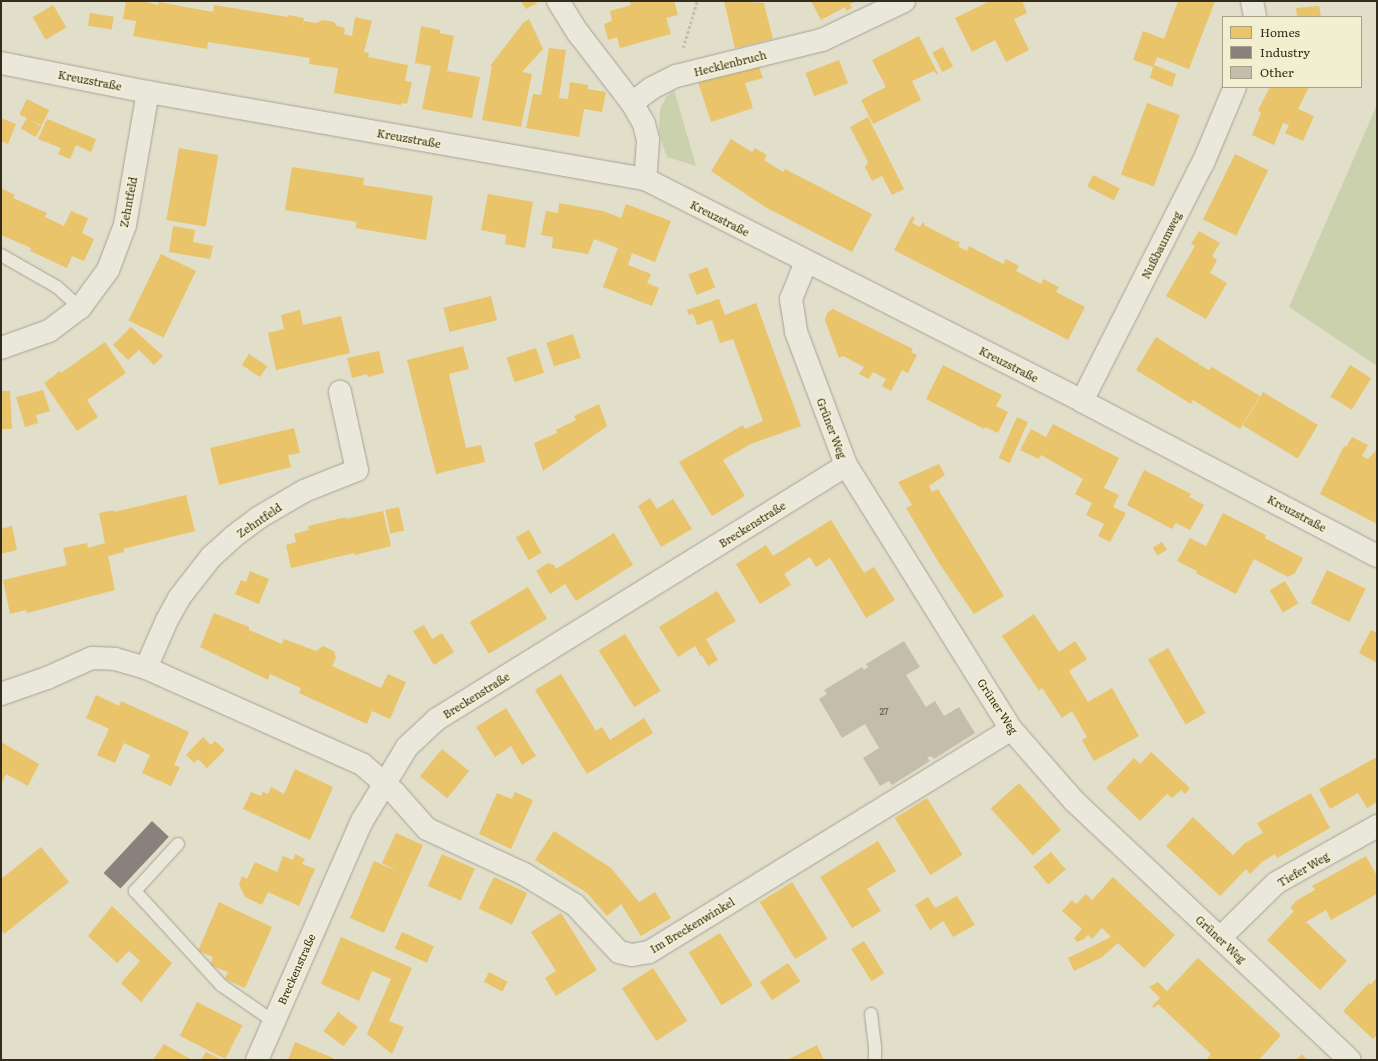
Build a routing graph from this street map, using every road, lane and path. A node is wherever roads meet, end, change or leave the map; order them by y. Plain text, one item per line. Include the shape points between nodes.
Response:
1 (558, 1) edge
2 (697, 1) edge
3 (904, 1) edge
4 (1252, 1) edge
5 (1254, 16) edge
6 (1, 62) edge
7 (676, 76) junction
8 (1235, 88) edge
9 (148, 92) junction
10 (632, 103) junction
11 (645, 179) junction
12 (1, 255) edge
13 (806, 262) junction
14 (80, 308) junction
15 (1, 348) edge
16 (340, 392) dead end
17 (1082, 401) junction
18 (846, 465) junction
19 (1377, 556) edge
20 (146, 668) junction
21 (1, 694) edge
22 (1011, 729) junction
23 (384, 784) junction
24 (1377, 826) edge
25 (178, 844) dead end
26 (1220, 938) junction
27 (871, 1014) dead end
28 (273, 1022) junction
29 (257, 1060) edge
30 (875, 1060) edge
31 (1350, 1060) edge

1 - 10 street via 578,34
2 - 7 path
3 - 7 street, Hecklenbruch via 822,40
4 - 5 street
6 - 9 street, Kreuzstraße
7 - 10 street, Hecklenbruch via 652,88
8 - 17 street, Nußbaumweg via 1203,163
9 - 11 street, Kreuzstraße
9 - 14 street, Zehntfeld via 125,225 108,270
10 - 11 street via 644,124 648,140
11 - 13 street, Kreuzstraße
12 - 14 lane via 57,287
13 - 17 street, Kreuzstraße
13 - 18 street, Grüner Weg via 791,299 796,332
14 - 15 street, Zehntfeld via 49,331
16 - 20 street, Zehntfeld via 357,470 304,491 258,518 211,557 179,598
17 - 19 street, Kreuzstraße
18 - 22 street, Grüner Weg
18 - 23 street, Breckenstraße via 437,719 407,747
20 - 21 street via 115,659 92,658 47,678
20 - 23 street via 362,764
22 - 23 street, Im Breckenwinkel via 649,952 640,955 619,952 575,905 524,874 427,829
22 - 26 street, Grüner Weg via 1074,801
23 - 28 street, Breckenstraße via 362,821
24 - 26 street, Tiefer Weg via 1276,883
25 - 28 lane via 135,891 221,985
26 - 31 street, Grüner Weg
27 - 30 lane via 876,1047
28 - 29 street, Breckenstraße

